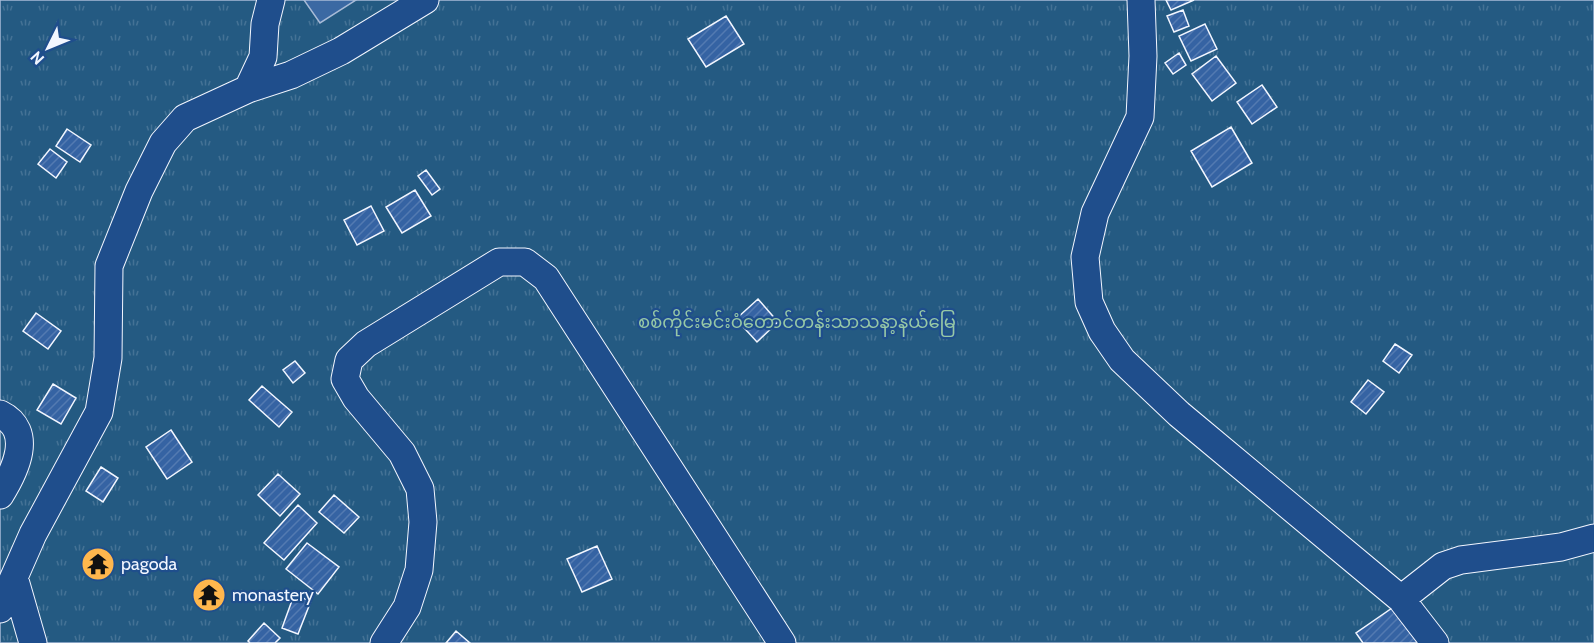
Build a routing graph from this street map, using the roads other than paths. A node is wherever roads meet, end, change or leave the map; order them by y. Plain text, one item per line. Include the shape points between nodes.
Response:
1 (271, 0) edge
2 (426, 0) edge
3 (1141, 0) edge
4 (248, 89) junction
5 (0, 414) edge
6 (0, 495) edge
7 (1594, 538) edge
8 (5, 592) edge
9 (1401, 599) junction
10 (33, 643) edge
11 (384, 643) edge
12 (782, 643) edge
13 (1435, 643) edge

1 - 4 street via 263,57
2 - 4 street via 341,51 291,75
3 - 9 street via 1140,117 1095,213 1085,257 1089,302 1102,331 1122,360 1179,414
4 - 8 street via 185,118 163,143 139,191 109,266 108,358 99,412
5 - 6 street via 9,419 21,444 19,459
7 - 9 street via 1561,547 1461,560 1443,566
8 - 10 street
9 - 13 street
11 - 12 street via 407,607 419,570 423,522 420,489 402,453 345,379 349,360 366,344 499,262 525,262 546,278

